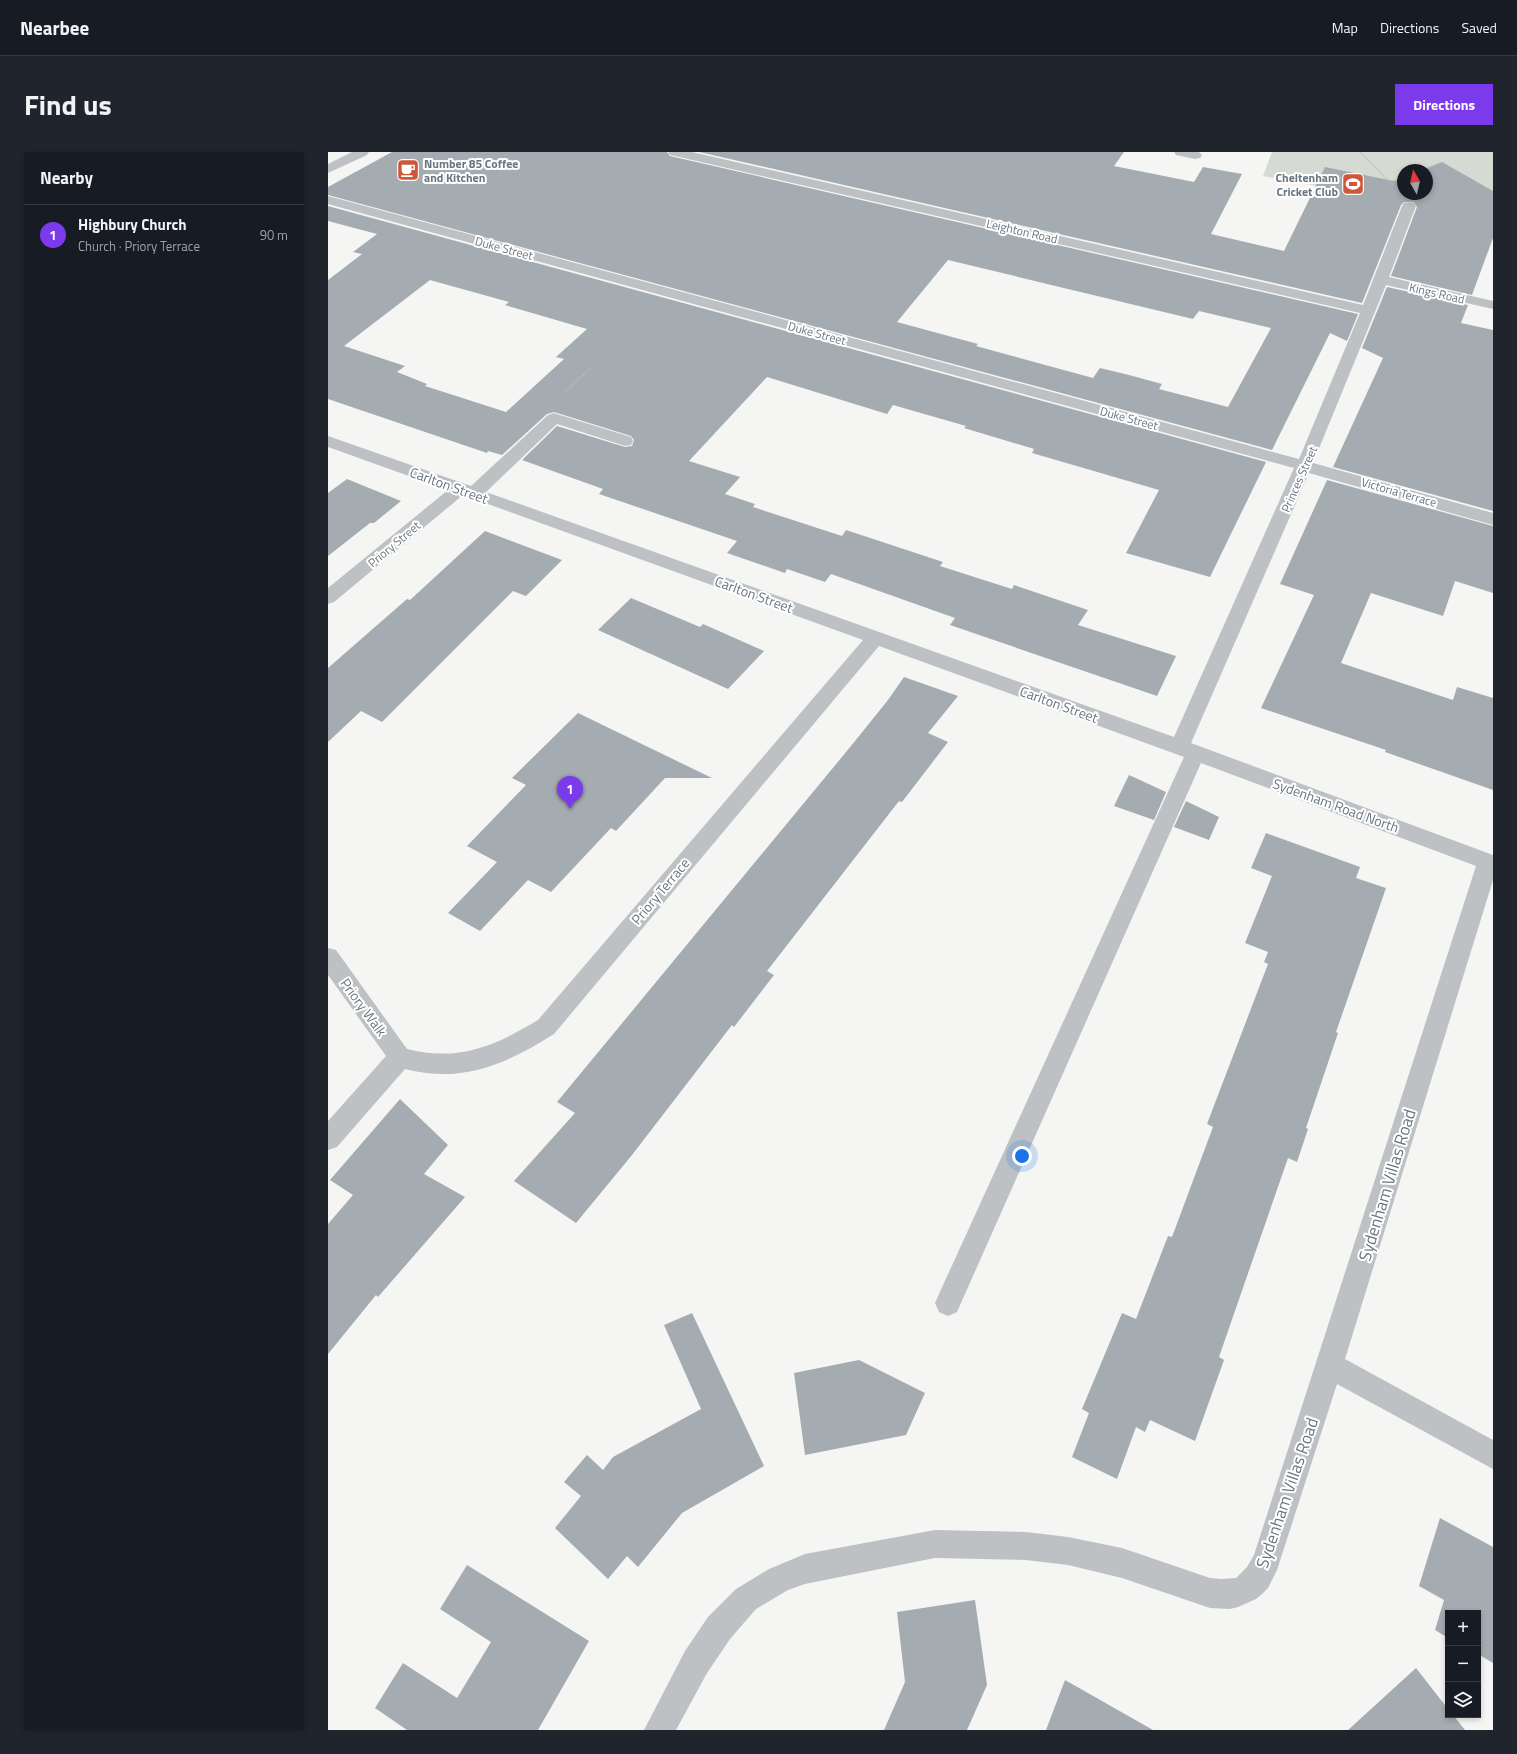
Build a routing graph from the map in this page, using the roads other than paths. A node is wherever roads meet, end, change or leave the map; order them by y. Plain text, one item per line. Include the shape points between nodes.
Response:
1 (362, 152) edge
2 (676, 152) edge
3 (1181, 152) edge
4 (1194, 155) dead end
5 (328, 169) edge
6 (328, 200) edge
7 (1409, 206) road end
8 (1382, 280) junction
9 (1493, 305) edge
10 (1369, 311) junction
11 (328, 441) edge
12 (625, 441) dead end
13 (1306, 466) junction
14 (466, 491) junction
15 (1493, 519) edge
16 (328, 598) edge
17 (876, 638) junction
18 (1188, 750) junction
19 (1490, 863) edge
20 (328, 957) edge
21 (400, 1057) junction
22 (328, 1139) edge
23 (948, 1302) dead end
24 (1330, 1365) junction
25 (1493, 1455) edge
26 (659, 1730) edge

1 - 5 street
2 - 10 street, Leighton Road
3 - 4 street
6 - 13 street, Duke Street
7 - 8 street, Princes Street
8 - 9 street, Kings Road
8 - 10 street, Princes Street
10 - 13 street, Princes Street
11 - 14 street, Carlton Street
12 - 14 street, Priory Street via 554,418
13 - 15 street, Victoria Terrace
13 - 18 street, Princes Street
14 - 16 street, Priory Street
14 - 17 street, Carlton Street
17 - 18 street, Carlton Street
17 - 21 street, Priory Terrace via 546,1027 496,1055 468,1062 435,1064
18 - 19 street, Sydenham Road North
18 - 23 street, Princes Street
19 - 24 street, Sydenham Villas Road
20 - 21 street, Priory Walk
21 - 22 street
24 - 25 street
24 - 26 street, Sydenham Villas Road via 1266,1560 1260,1575 1250,1586 1237,1593 1210,1593 1122,1563 1068,1551 1026,1546 935,1544 806,1569 779,1579 746,1599 719,1628 696,1662

